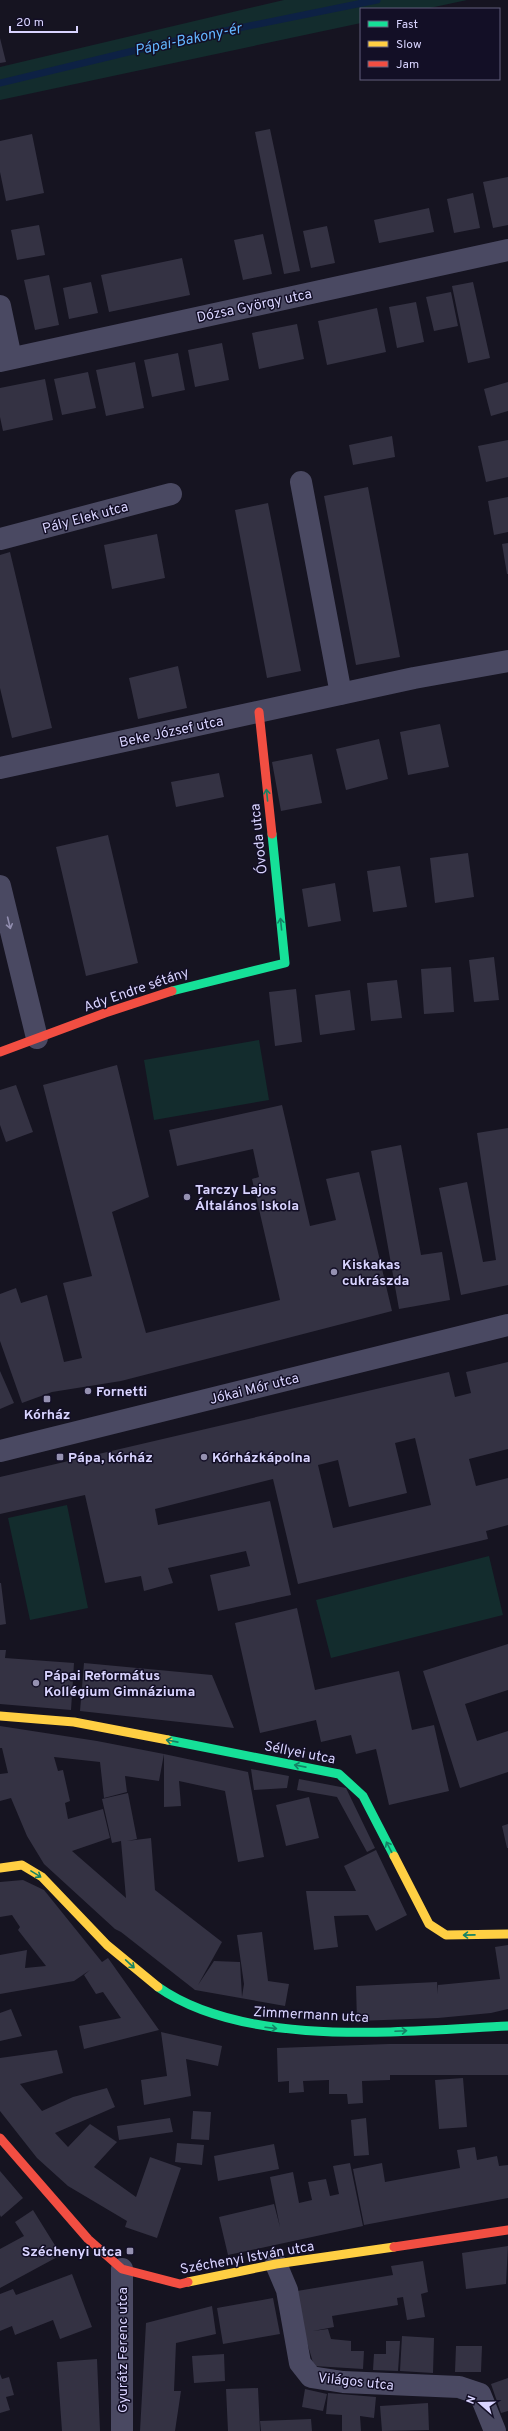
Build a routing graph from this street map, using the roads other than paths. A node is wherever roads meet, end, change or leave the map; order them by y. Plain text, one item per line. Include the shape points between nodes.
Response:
1 (508, 250) edge
2 (0, 306) edge
3 (5, 360) edge
4 (301, 482) dead end
5 (171, 494) dead end
6 (0, 539) edge
7 (508, 661) edge
8 (342, 694) junction
9 (259, 712) junction
10 (0, 768) edge
11 (0, 886) edge
12 (285, 963) joint
13 (37, 1038) junction
14 (0, 1052) edge
15 (508, 1325) edge
16 (0, 1451) edge
17 (0, 1716) edge
18 (0, 1868) edge
19 (508, 1934) edge
20 (508, 2026) edge
21 (0, 2138) edge
22 (508, 2230) edge
23 (276, 2264) junction
24 (122, 2269) junction
25 (122, 2431) edge
26 (495, 2431) edge

1 - 3 street, Dózsa György utca
2 - 3 street
4 - 8 street
5 - 6 street, Pály Elek utca
7 - 8 street, Beke József utca
8 - 9 street, Beke József utca
9 - 10 street, Beke József utca
12 -> 9 street, Óvoda utca
11 -> 13 street
12 - 13 street, Ady Endre sétány via 233,972 177,988
13 - 14 street, Ady Endre sétány
15 - 16 street, Jókai Mór utca
19 -> 17 street, Séllyei utca via 446,1935 429,1924 363,1796 339,1774 74,1722
18 -> 20 street, Zimmermann utca via 22,1865 50,1883 82,1920 142,1976 188,2005 214,2016 246,2025 280,2029 369,2032
21 - 24 street, Széchenyi István utca via 88,2239
22 - 23 street, Széchenyi István utca
23 - 24 street, Széchenyi István utca via 180,2284
23 - 26 street, Világos utca via 286,2290 300,2363 311,2377 343,2382 459,2387 480,2394
24 - 25 street, Gyurátz Ferenc utca

